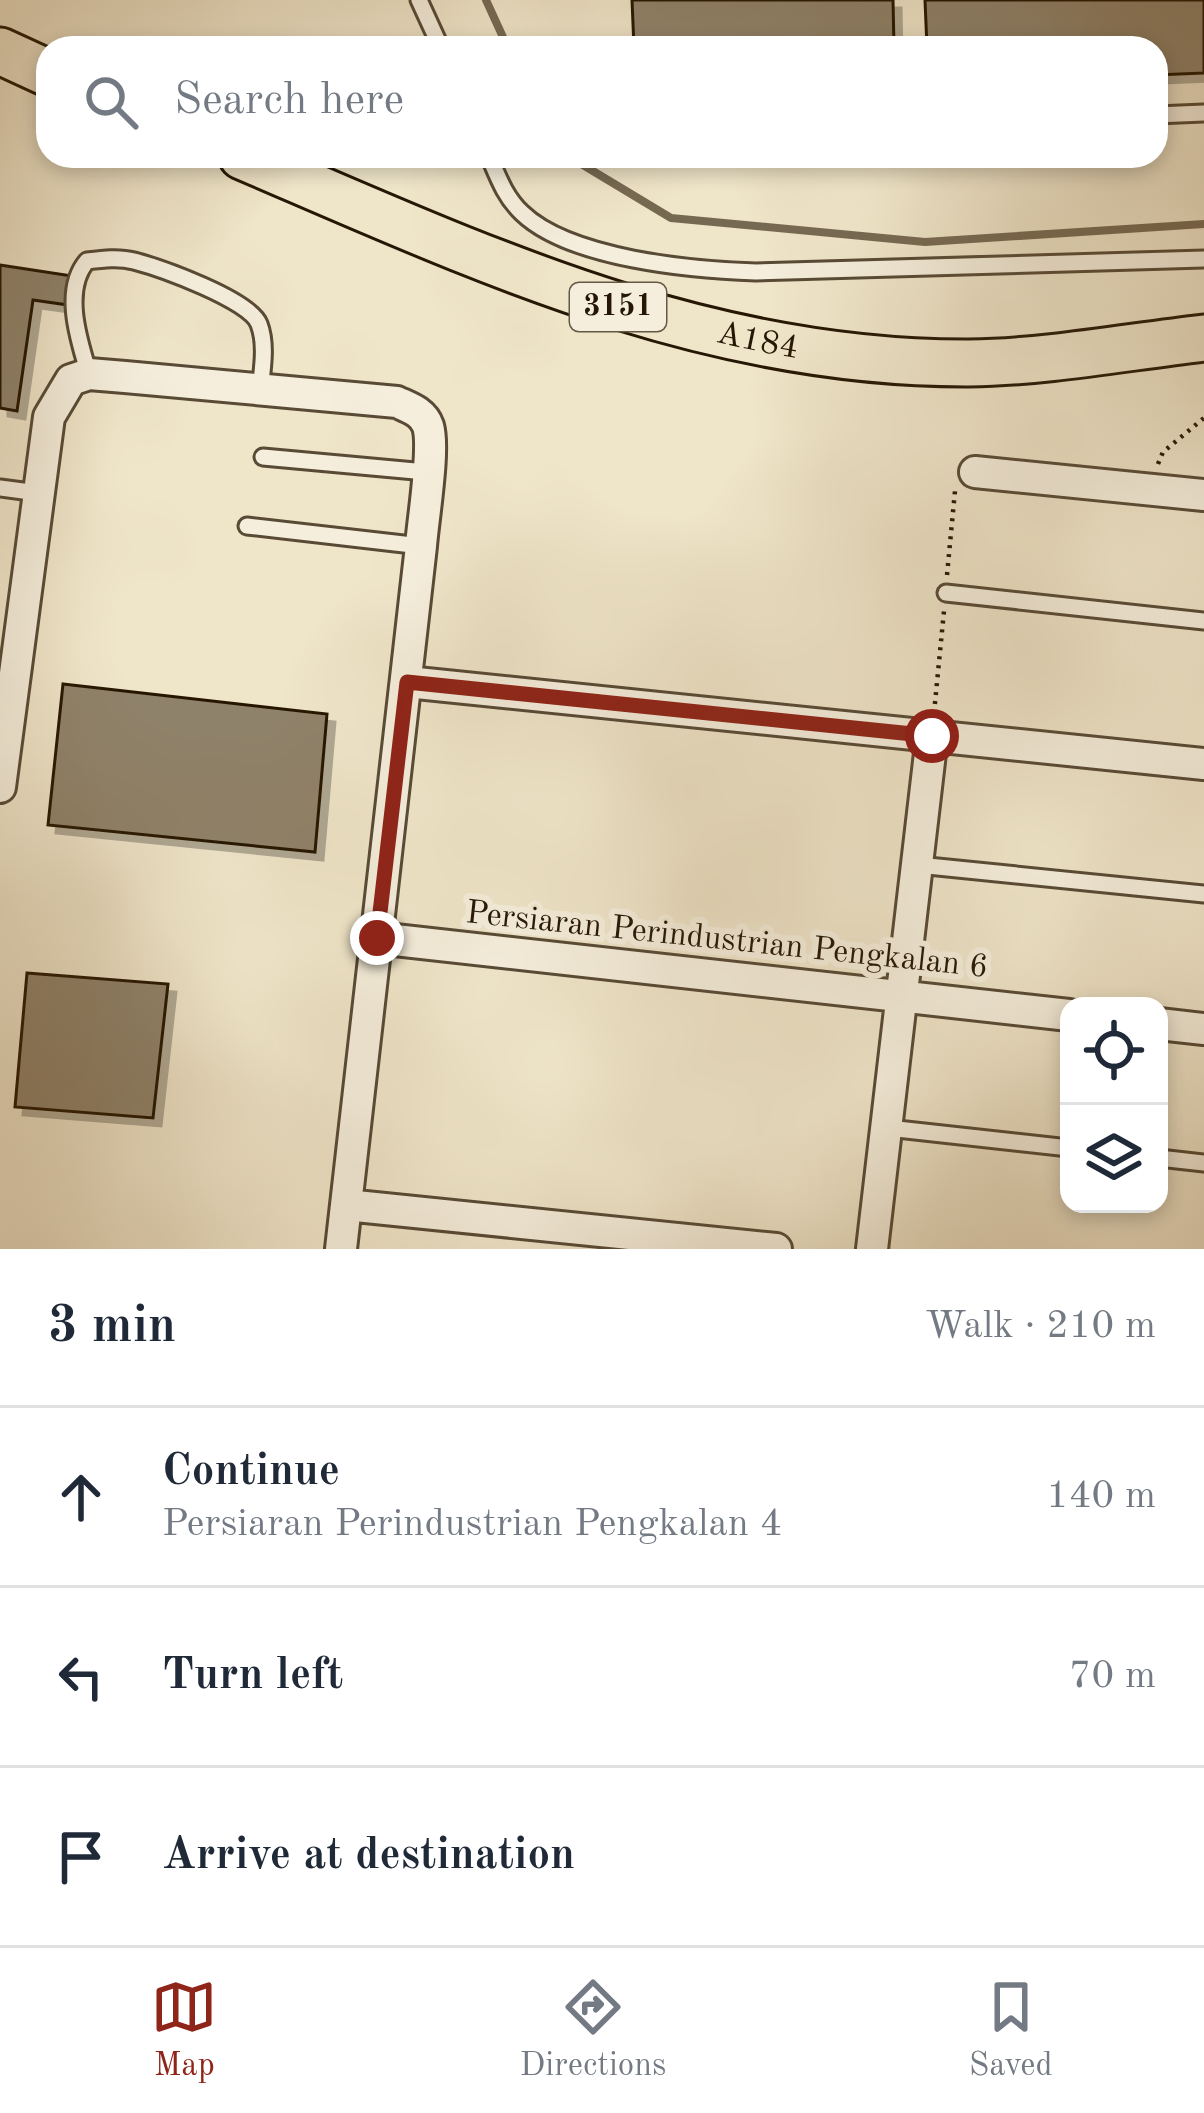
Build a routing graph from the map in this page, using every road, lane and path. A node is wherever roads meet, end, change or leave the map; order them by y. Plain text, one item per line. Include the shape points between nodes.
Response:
1 (419, 0) edge
2 (436, 36) edge
3 (0, 52) edge
4 (36, 68) edge
5 (1204, 112) edge
6 (1168, 114) edge
7 (271, 168) edge
8 (494, 168) edge
9 (1204, 259) edge
10 (1204, 338) edge
11 (1018, 361) junction
12 (1204, 370) edge
13 (89, 374) junction
14 (260, 391) junction
15 (1204, 418) edge
16 (262, 457) dead end
17 (427, 472) junction
18 (975, 472) dead end
19 (0, 488) edge
20 (1153, 490) junction
21 (38, 493) junction
22 (1204, 495) edge
23 (247, 526) dead end
24 (421, 546) junction
25 (946, 593) dead end
26 (1204, 622) edge
27 (407, 682) junction
28 (932, 736) junction
29 (1204, 764) edge
30 (0, 788) edge
31 (918, 865) junction
32 (1204, 894) edge
33 (377, 938) junction
34 (904, 999) junction
35 (1060, 1014) edge
36 (1168, 1025) edge
37 (1204, 1029) edge
38 (887, 1128) junction
39 (1060, 1147) edge
40 (1168, 1159) edge
41 (1204, 1163) edge
42 (346, 1205) junction
43 (341, 1249) edge
44 (776, 1249) edge
45 (872, 1249) edge

1 - 2 lane
3 - 4 main road
5 - 6 lane
7 - 11 main road, A184 / 3151 via 580,296 726,338 877,359
8 - 9 lane via 514,204 548,230 624,256 706,270
10 - 11 main road, 3151
11 - 12 main road, 3151
13 - 14 street
13 - 14 lane via 75,322 77,272 87,261 133,261 242,304 259,322
13 - 21 street via 71,380 49,417
14 - 17 street via 398,402 418,411 428,426
15 - 20 path via 1163,452
16 - 17 lane
17 - 24 street
18 - 20 street
19 - 21 lane
20 - 22 street
21 - 30 street
23 - 24 lane
24 - 27 street
25 - 26 lane
27 - 28 street
27 - 33 street
28 - 29 street
28 - 31 street
31 - 32 lane
31 - 34 street
33 - 34 street, Persiaran Perindustrian Pengkalan 6
33 - 42 street
34 - 35 street, Persiaran Perindustrian Pengkalan 6
34 - 38 street
36 - 37 street
38 - 39 lane
38 - 45 street
40 - 41 lane
42 - 43 street
42 - 44 street

